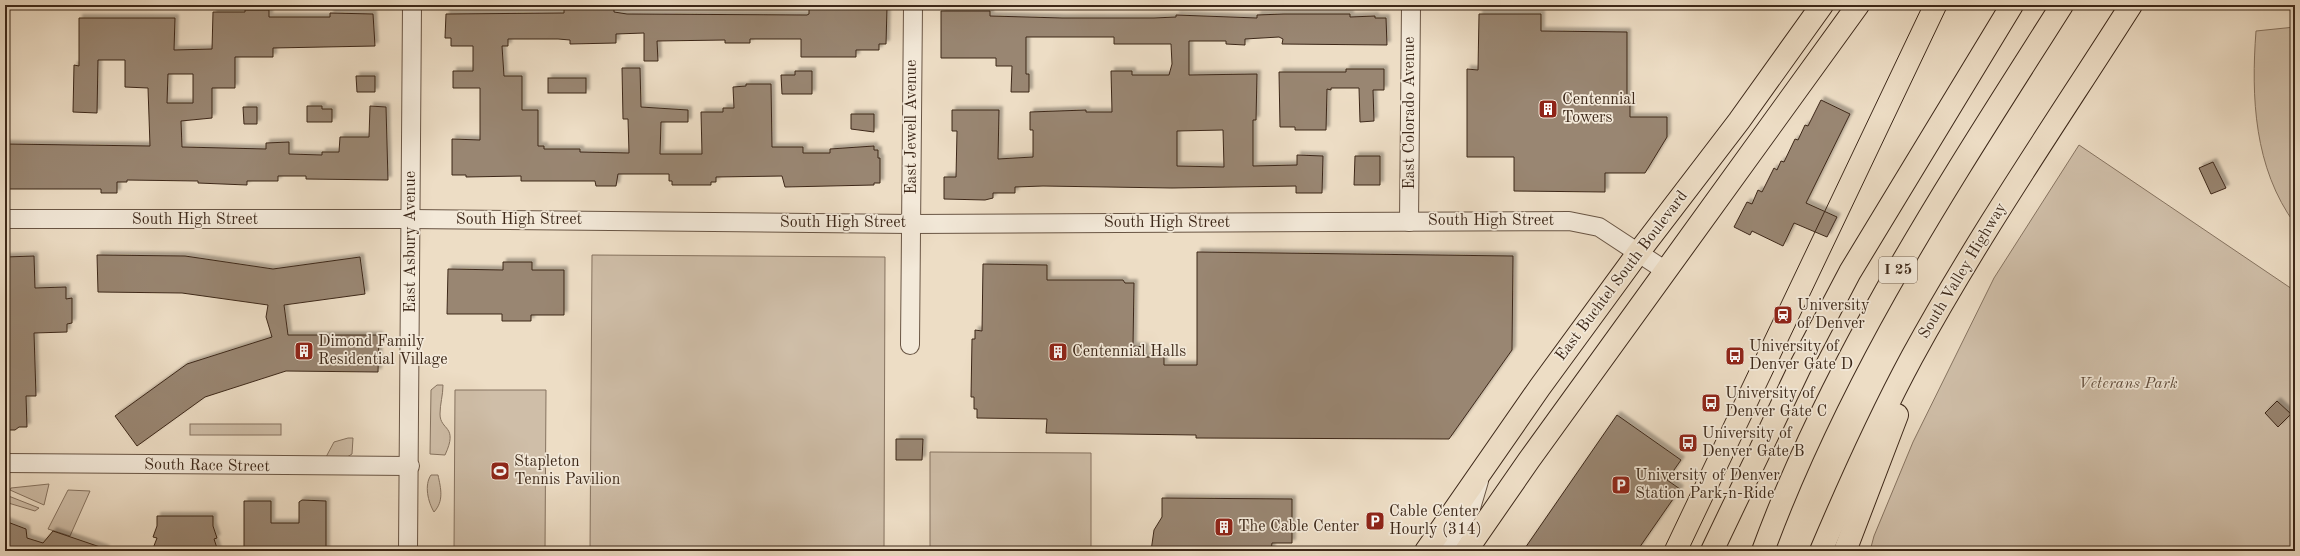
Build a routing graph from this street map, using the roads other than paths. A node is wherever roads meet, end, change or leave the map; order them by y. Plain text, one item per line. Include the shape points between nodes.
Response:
1 (412, 5) edge
2 (913, 5) edge
3 (1411, 5) edge
4 (1822, 5) edge
5 (1858, 5) edge
6 (2012, 5) edge
7 (2062, 5) edge
8 (2131, 5) edge
9 (5, 219) edge
10 (411, 219) junction
11 (1410, 222) junction
12 (912, 224) junction
13 (1638, 253) junction
14 (1666, 272) junction
15 (1958, 277) junction
16 (910, 345) dead end
17 (1772, 427) junction
18 (5, 463) edge
19 (410, 466) junction
20 (1483, 466) junction
21 (408, 551) edge
22 (1426, 551) edge
23 (1444, 551) edge
24 (1466, 551) edge
25 (1712, 551) edge
26 (1722, 551) edge
27 (1763, 551) edge
28 (1821, 551) edge
29 (1845, 551) edge

1 - 10 street, East Asbury Avenue
2 - 12 street, East Jewell Avenue
3 - 11 street, East Colorado Avenue
4 - 13 main road, East Buchtel South Boulevard via 1739,121
5 - 14 main road, East Buchtel South Boulevard
6 - 17 main road via 1850,272 1812,343
7 - 27 main road, I 25 via 1927,220 1868,322 1817,424
8 - 15 main road, South Valley Highway
9 - 10 street, South High Street
10 - 12 street, South High Street
10 - 19 street, East Asbury Avenue
11 - 12 street, South High Street
11 - 13 street, South High Street via 1576,222 1599,227
12 - 16 street, East Jewell Avenue
13 - 14 street, South High Street
13 - 20 main road, East Buchtel South Boulevard
14 - 24 main road, East Buchtel South Boulevard
15 - 28 main road, South Valley Highway via 1895,388
15 - 29 main road via 1904,398
17 - 25 main road
17 - 26 main road
18 - 19 street, South Race Street
19 - 21 street, East Asbury Avenue
20 - 22 main road, East Buchtel South Boulevard
20 - 23 street via 1471,508

